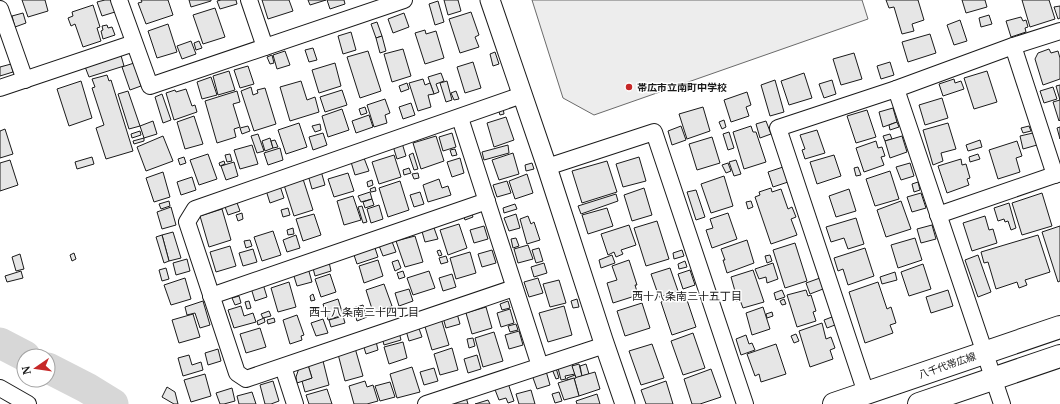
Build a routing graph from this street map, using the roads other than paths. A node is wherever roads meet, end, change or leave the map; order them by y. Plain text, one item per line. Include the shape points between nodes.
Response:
1 (119, 0) edge
2 (249, 0) edge
3 (404, 0) edge
4 (490, 0) edge
5 (364, 6) edge
6 (0, 8) edge
7 (1060, 31) edge
8 (134, 43) junction
9 (1014, 46) junction
10 (265, 47) junction
11 (25, 80) junction
12 (0, 88) edge
13 (896, 89) junction
14 (522, 95) junction
15 (460, 118) junction
16 (547, 166) junction
17 (1058, 174) edge
18 (486, 201) junction
19 (938, 214) junction
20 (514, 288) junction
21 (211, 296) junction
22 (1060, 327) edge
23 (605, 345) junction
24 (984, 352) junction
25 (1060, 356) edge
26 (540, 366) junction
27 (283, 367) junction
28 (993, 379) junction
29 (0, 388) edge
30 (866, 393) junction
31 (28, 404) edge
32 (295, 404) edge
33 (426, 404) edge
34 (625, 404) edge
35 (745, 404) edge
36 (834, 404) edge
37 (919, 404) edge
38 (1002, 404) edge

1 - 8 street
2 - 10 street
3 - 5 street
4 - 14 street
5 - 10 street
6 - 11 street
7 - 9 street
8 - 10 street via 150,86
8 - 11 street
9 - 13 street
9 - 17 street
11 - 12 street
13 - 19 street
13 - 30 street via 778,128
14 - 15 street
14 - 16 street
15 - 18 street
15 - 21 street via 195,209 187,222
16 - 23 street
16 - 35 street via 654,132
17 - 19 street
18 - 20 street
18 - 21 street
19 - 24 street
20 - 26 street
20 - 27 street
21 - 27 street via 237,373 246,379
22 - 24 main road, 八千代帯広線
23 - 26 street
23 - 34 street
24 - 28 street
24 - 30 main road, 八千代帯広線
25 - 28 main road
26 - 33 street
27 - 32 street
28 - 37 main road
28 - 38 street
29 - 31 street
30 - 36 main road, 八千代帯広線

